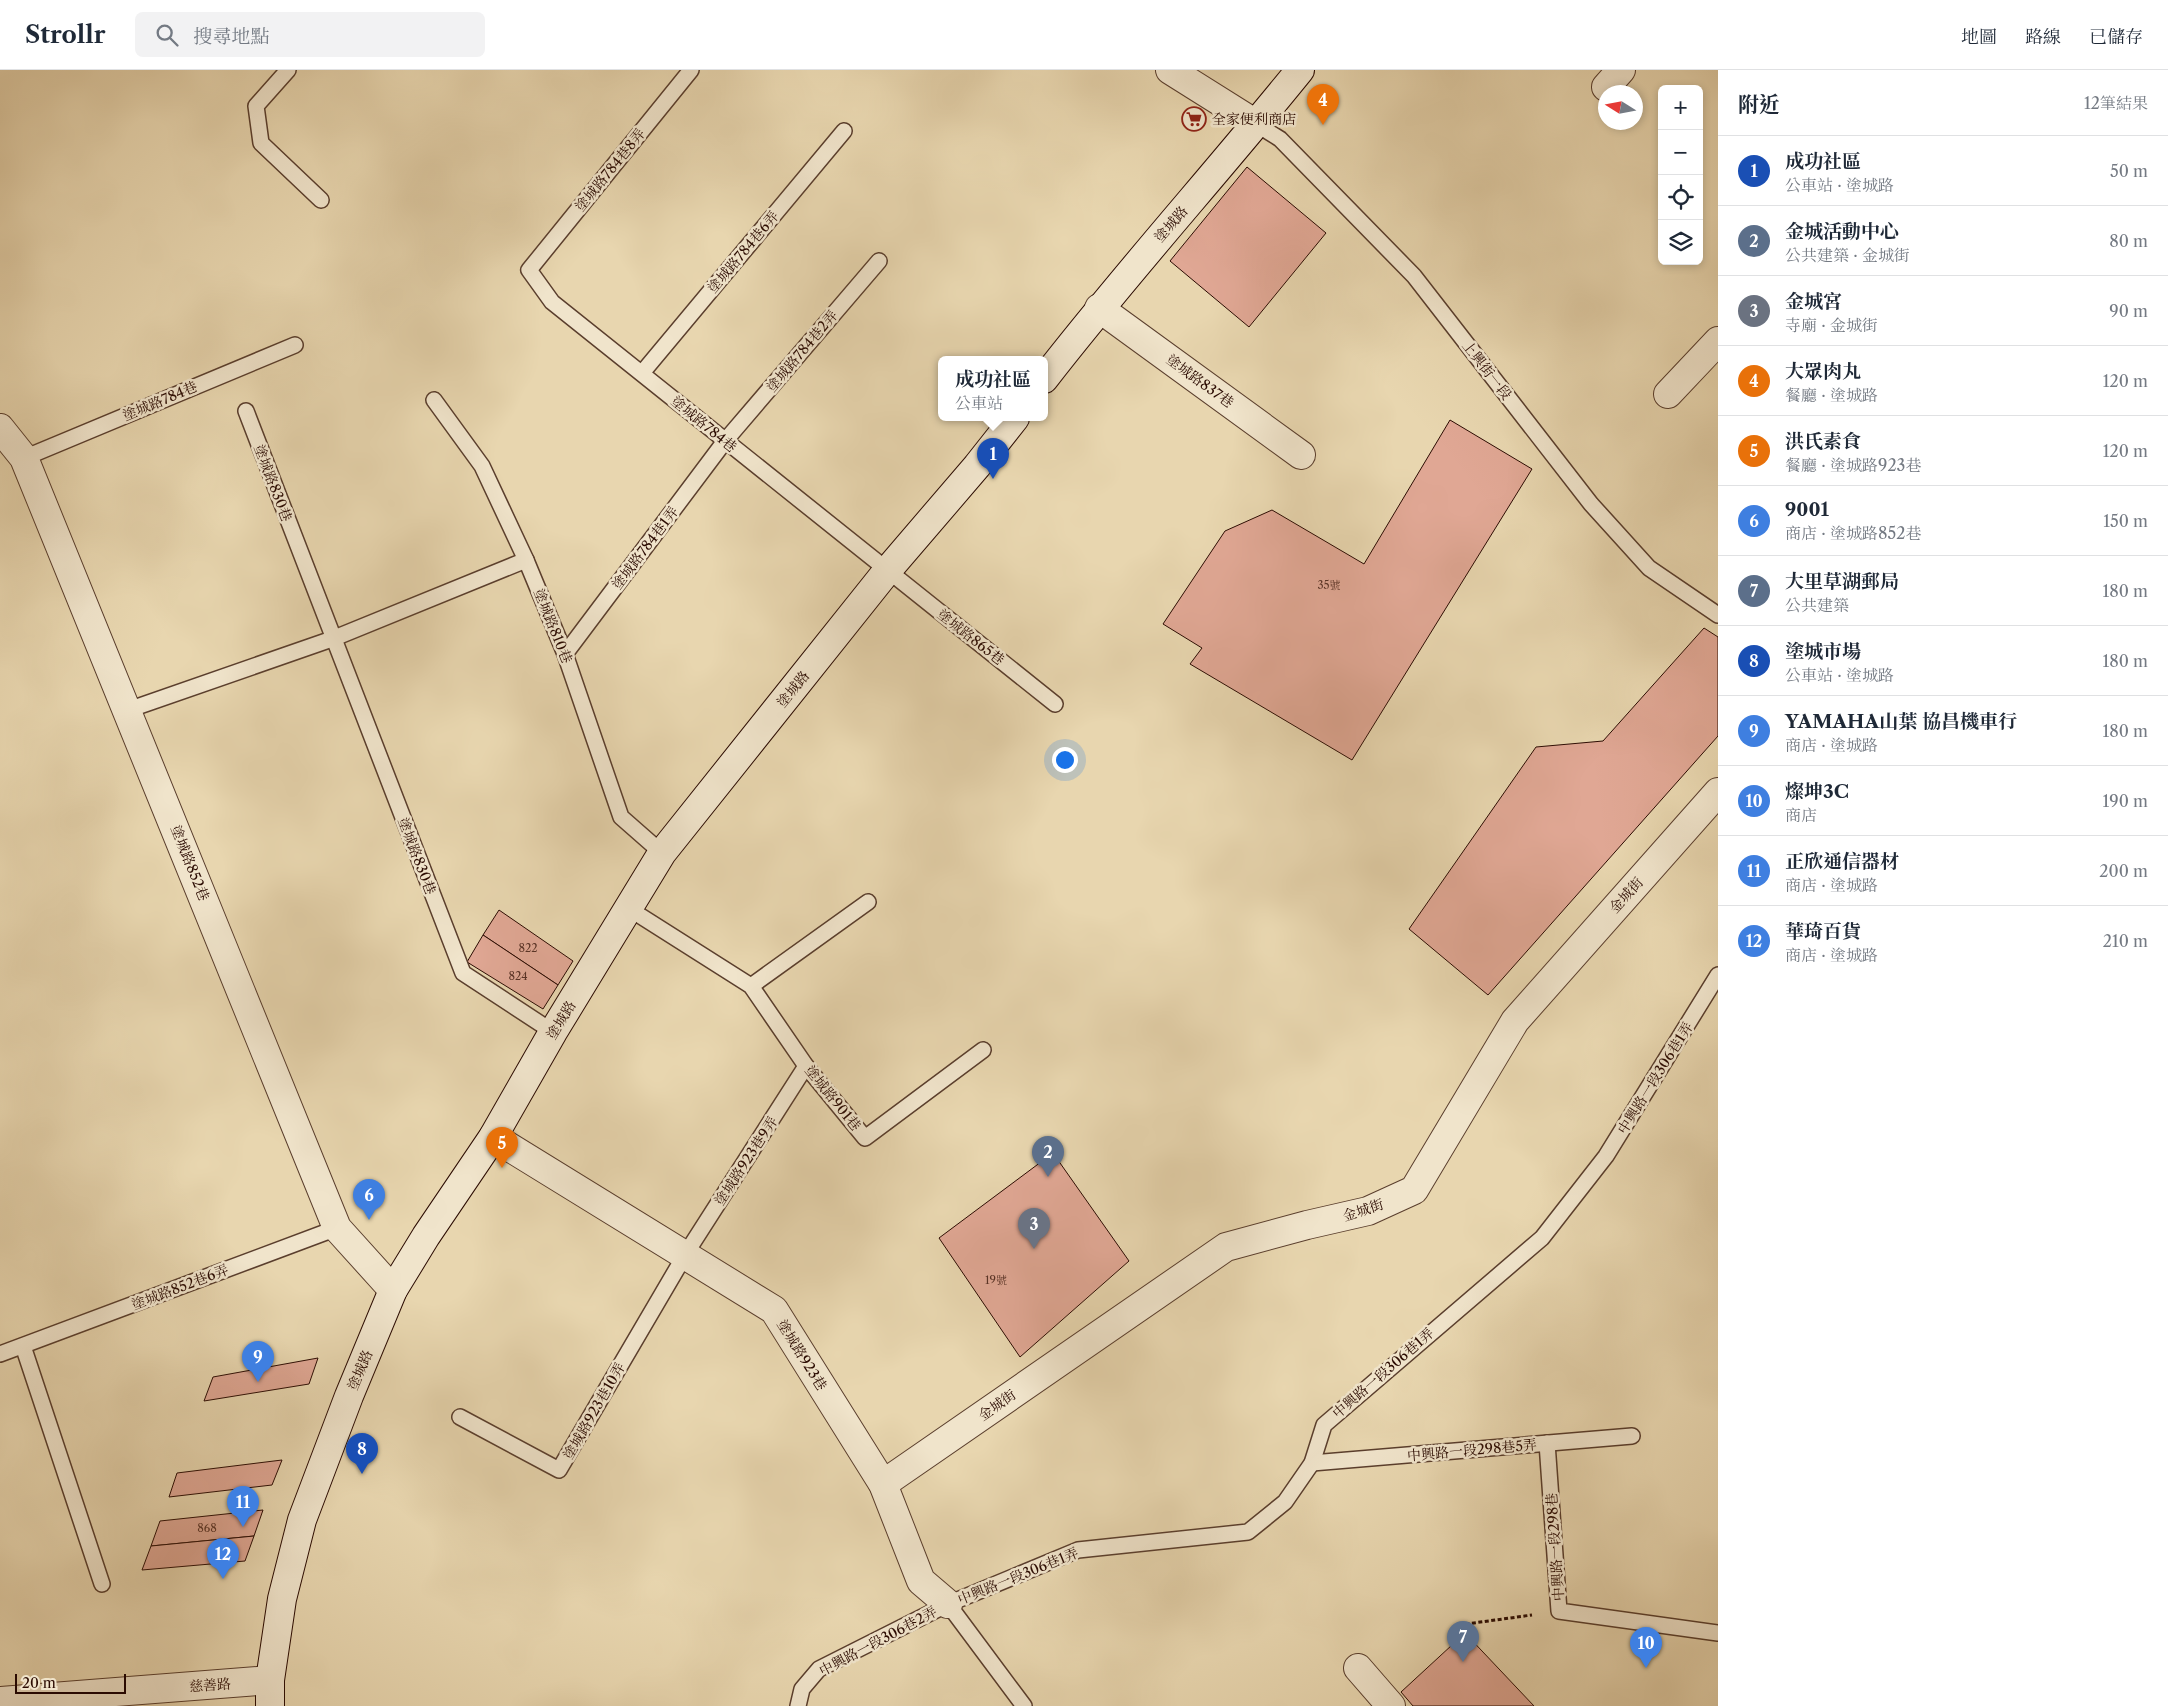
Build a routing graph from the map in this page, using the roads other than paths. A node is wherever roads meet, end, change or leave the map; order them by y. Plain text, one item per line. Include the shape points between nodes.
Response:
1 (288, 70) edge
2 (691, 70) edge
3 (1170, 70) edge
4 (1300, 70) edge
5 (1256, 124) junction
6 (844, 131) dead end
7 (321, 200) dead end
8 (879, 261) dead end
9 (529, 270) joint
10 (1099, 308) junction
11 (1718, 342) edge
12 (295, 345) dead end
13 (642, 373) junction
14 (1048, 374) edge
15 (1668, 394) dead end
16 (434, 400) dead end
17 (246, 411) dead end
18 (1013, 421) edge
19 (0, 428) edge
20 (725, 441) junction
21 (1301, 455) dead end
22 (24, 458) junction
23 (526, 560) junction
24 (887, 571) junction
25 (1718, 615) edge
26 (332, 638) junction
27 (565, 654) junction
28 (1056, 704) dead end
29 (128, 710) junction
30 (1718, 792) edge
31 (662, 852) junction
32 (868, 902) dead end
33 (628, 908) junction
34 (1718, 975) edge
35 (751, 986) junction
36 (553, 1032) junction
37 (983, 1050) dead end
38 (806, 1066) junction
39 (493, 1137) junction
40 (337, 1228) junction
41 (685, 1255) junction
42 (393, 1290) junction
43 (23, 1346) junction
44 (0, 1354) edge
45 (460, 1417) dead end
46 (1632, 1436) dead end
47 (1547, 1443) junction
48 (1312, 1463) junction
49 (883, 1484) junction
50 (102, 1584) dead end
51 (948, 1604) junction
52 (1718, 1633) edge
53 (1358, 1668) dead end
54 (270, 1693) edge
55 (0, 1701) edge
56 (798, 1706) edge
57 (1024, 1706) edge
58 (1391, 1706) edge

1 - 7 lane via 256,106 261,143
2 - 9 lane, 塗城路784巷8弄
3 - 5 street
4 - 5 street, 塗城路
5 - 10 street, 塗城路
5 - 25 lane, 上興街一段 via 1280,139 1414,276 1591,504 1649,568
6 - 13 lane, 塗城路784巷6弄
8 - 20 lane, 塗城路784巷2弄
9 - 13 lane, 塗城路784巷 via 552,302
10 - 14 street, 塗城路
10 - 21 street, 塗城路837巷
11 - 15 street
12 - 22 lane, 塗城路784巷
13 - 20 lane, 塗城路784巷
16 - 23 lane, 塗城路810巷 via 482,466
17 - 26 lane, 塗城路830巷
18 - 24 street, 塗城路
19 - 22 street, 塗城路852巷
20 - 24 lane, 塗城路784巷
20 - 27 lane, 塗城路784巷1弄
22 - 29 street, 塗城路852巷
23 - 26 lane
23 - 27 lane, 塗城路810巷
24 - 28 lane, 塗城路865巷
24 - 31 street, 塗城路
26 - 29 lane
26 - 36 lane, 塗城路830巷 via 463,973
27 - 31 lane, 塗城路810巷 via 621,817
29 - 40 street, 塗城路852巷
30 - 49 street, 金城街 via 1515,1021 1414,1190 1368,1211 1226,1247
31 - 33 street, 塗城路
32 - 35 lane
33 - 35 lane, 塗城路901巷
33 - 36 street, 塗城路
34 - 48 lane, 中興路一段306巷1弄 via 1606,1156 1542,1238 1324,1425
35 - 38 lane, 塗城路901巷
36 - 39 street, 塗城路
37 - 38 lane, 塗城路901巷 via 865,1138
38 - 41 lane, 塗城路923巷9弄
39 - 41 street, 塗城路923巷
39 - 42 street, 塗城路
40 - 42 street, 塗城路852巷
40 - 43 lane, 塗城路852巷6弄
41 - 45 lane, 塗城路923巷10弄 via 559,1470
41 - 49 street, 塗城路923巷 via 774,1310
42 - 54 street, 塗城路 via 302,1520 282,1599
43 - 44 lane, 塗城路852巷6弄
43 - 50 lane
46 - 47 lane, 中興路一段298巷5弄
47 - 48 lane, 中興路一段298巷5弄
47 - 52 lane, 中興路一段298巷 via 1560,1611
48 - 51 lane, 中興路一段306巷1弄 via 1286,1502 1248,1532 1078,1550
49 - 51 street, 塗城路923巷 via 921,1581
51 - 56 lane, 中興路一段306巷2弄 via 819,1669 802,1689
51 - 57 lane
53 - 58 street
54 - 55 street, 慈善路

